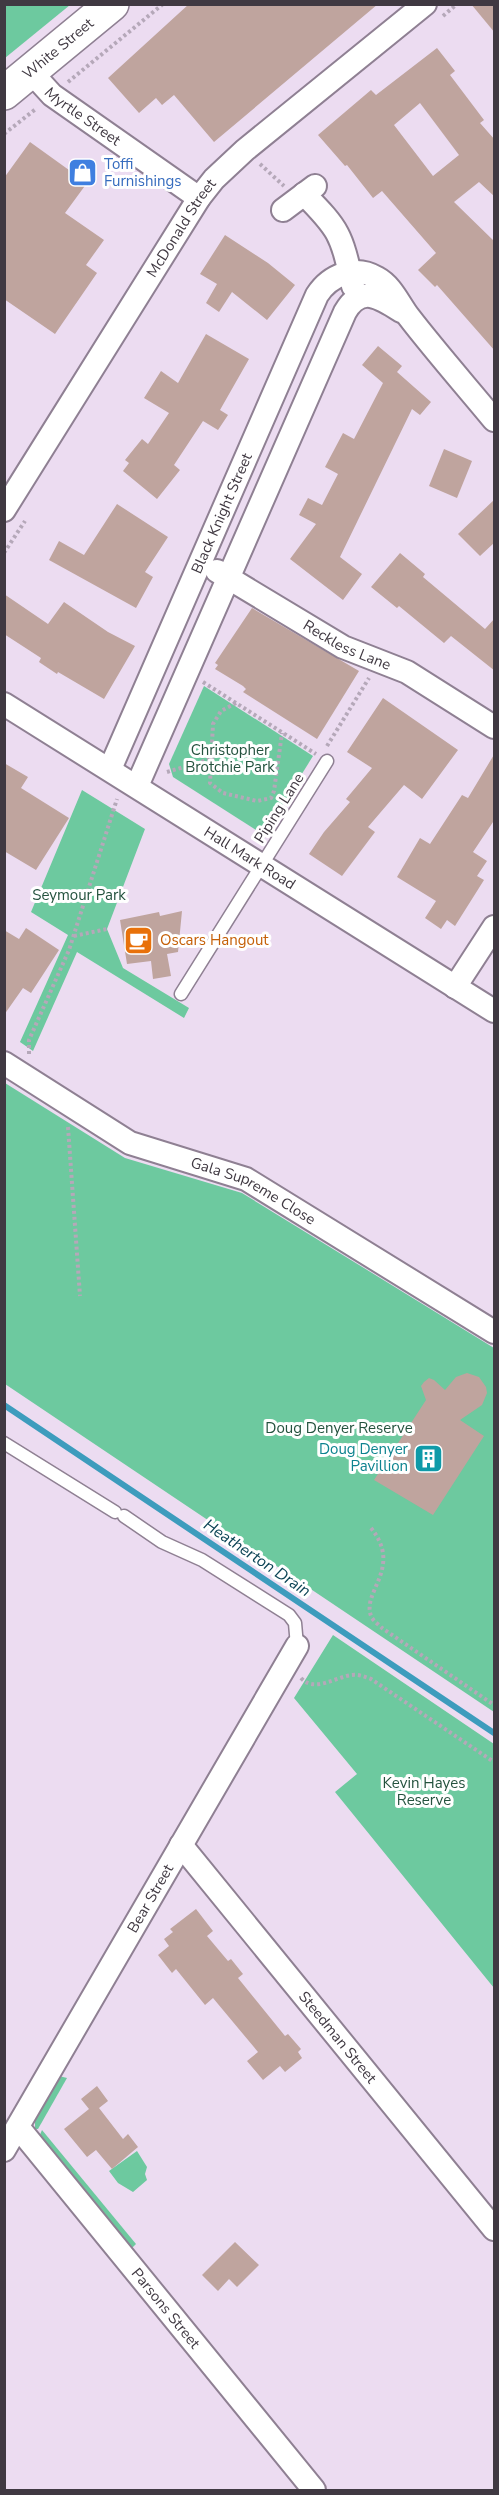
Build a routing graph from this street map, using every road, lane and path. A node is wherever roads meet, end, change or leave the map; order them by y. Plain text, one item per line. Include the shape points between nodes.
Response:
1 (112, 4) edge
2 (163, 4) edge
3 (457, 4) edge
4 (432, 12) edge
5 (30, 71) junction
6 (77, 74) dead end
7 (4, 93) edge
8 (26, 117) dead end
9 (4, 134) edge
10 (269, 157) dead end
11 (260, 165) junction
12 (251, 172) dead end
13 (300, 197) joint
14 (199, 198) junction
15 (350, 272) junction
16 (356, 299) junction
17 (407, 315) junction
18 (495, 420) edge
19 (4, 510) edge
20 (29, 513) dead end
21 (4, 553) edge
22 (200, 564) junction
23 (229, 577) junction
24 (380, 660) junction
25 (188, 672) junction
26 (236, 703) junction
27 (4, 705) edge
28 (495, 727) edge
29 (282, 733) junction
30 (212, 758) junction
31 (324, 759) junction
32 (163, 773) dead end
33 (123, 778) junction
34 (261, 865) junction
35 (495, 927) edge
36 (107, 929) dead end
37 (73, 936) junction
38 (455, 987) junction
39 (181, 993) dead end
40 (495, 1011) edge
41 (4, 1063) edge
42 (30, 1079) junction
43 (67, 1104) junction
44 (80, 1296) dead end
45 (495, 1332) edge
46 (4, 1443) edge
47 (372, 1528) dead end
48 (293, 1652) junction
49 (495, 1705) edge
50 (495, 1762) edge
51 (181, 1845) junction
52 (18, 2127) junction
53 (4, 2150) edge
54 (495, 2229) edge
55 (314, 2490) edge

1 - 5 main road, White Street
2 - 6 path
3 - 4 path
4 - 14 street, McDonald Street via 245,150
5 - 7 main road, White Street
5 - 14 street, Myrtle Street via 52,95
8 - 9 path
10 - 11 path
11 - 12 path
11 - 13 path
13 - 15 street via 338,231
14 - 19 street, McDonald Street
15 - 16 street
15 - 17 street via 366,273 383,282
15 - 22 street, Black Knight Street via 330,281 317,295
16 - 17 street via 375,296
16 - 23 street, Black Knight Street via 343,315
17 - 18 street
20 - 21 path
22 - 23 street, Reckless Lane
22 - 33 street, Black Knight Street
23 - 24 street, Reckless Lane via 343,647
23 - 25 street, Black Knight Street
24 - 28 street, Reckless Lane via 407,672
24 - 31 path
25 - 26 path
25 - 33 street, Black Knight Street
26 - 29 path
26 - 30 path via 216,716
27 - 33 street, Hall Mark Road
29 - 30 path via 274,791 268,800 252,801 215,789 209,778
29 - 31 path
30 - 32 path
31 - 34 lane, Piping Lane
33 - 34 street, Hall Mark Road
33 - 37 path
34 - 38 street, Hall Mark Road
34 - 39 lane, Piping Lane
35 - 38 street
36 - 37 path
37 - 42 path via 28,1040
38 - 40 street, Hall Mark Road
41 - 42 street, Gala Supreme Close
42 - 43 street, Gala Supreme Close
43 - 44 path
43 - 45 street, Gala Supreme Close via 130,1143 246,1179
46 - 48 lane via 162,1542 202,1560 289,1615 295,1623
47 - 49 path via 382,1541 385,1563 370,1606 372,1617 382,1628
48 - 50 path via 308,1667 300,1679 320,1684 351,1675 371,1679
48 - 51 street, Bear Street
51 - 52 street, Bear Street
51 - 54 street, Steedman Street
52 - 53 street, Bear Street
52 - 55 street, Parsons Street

